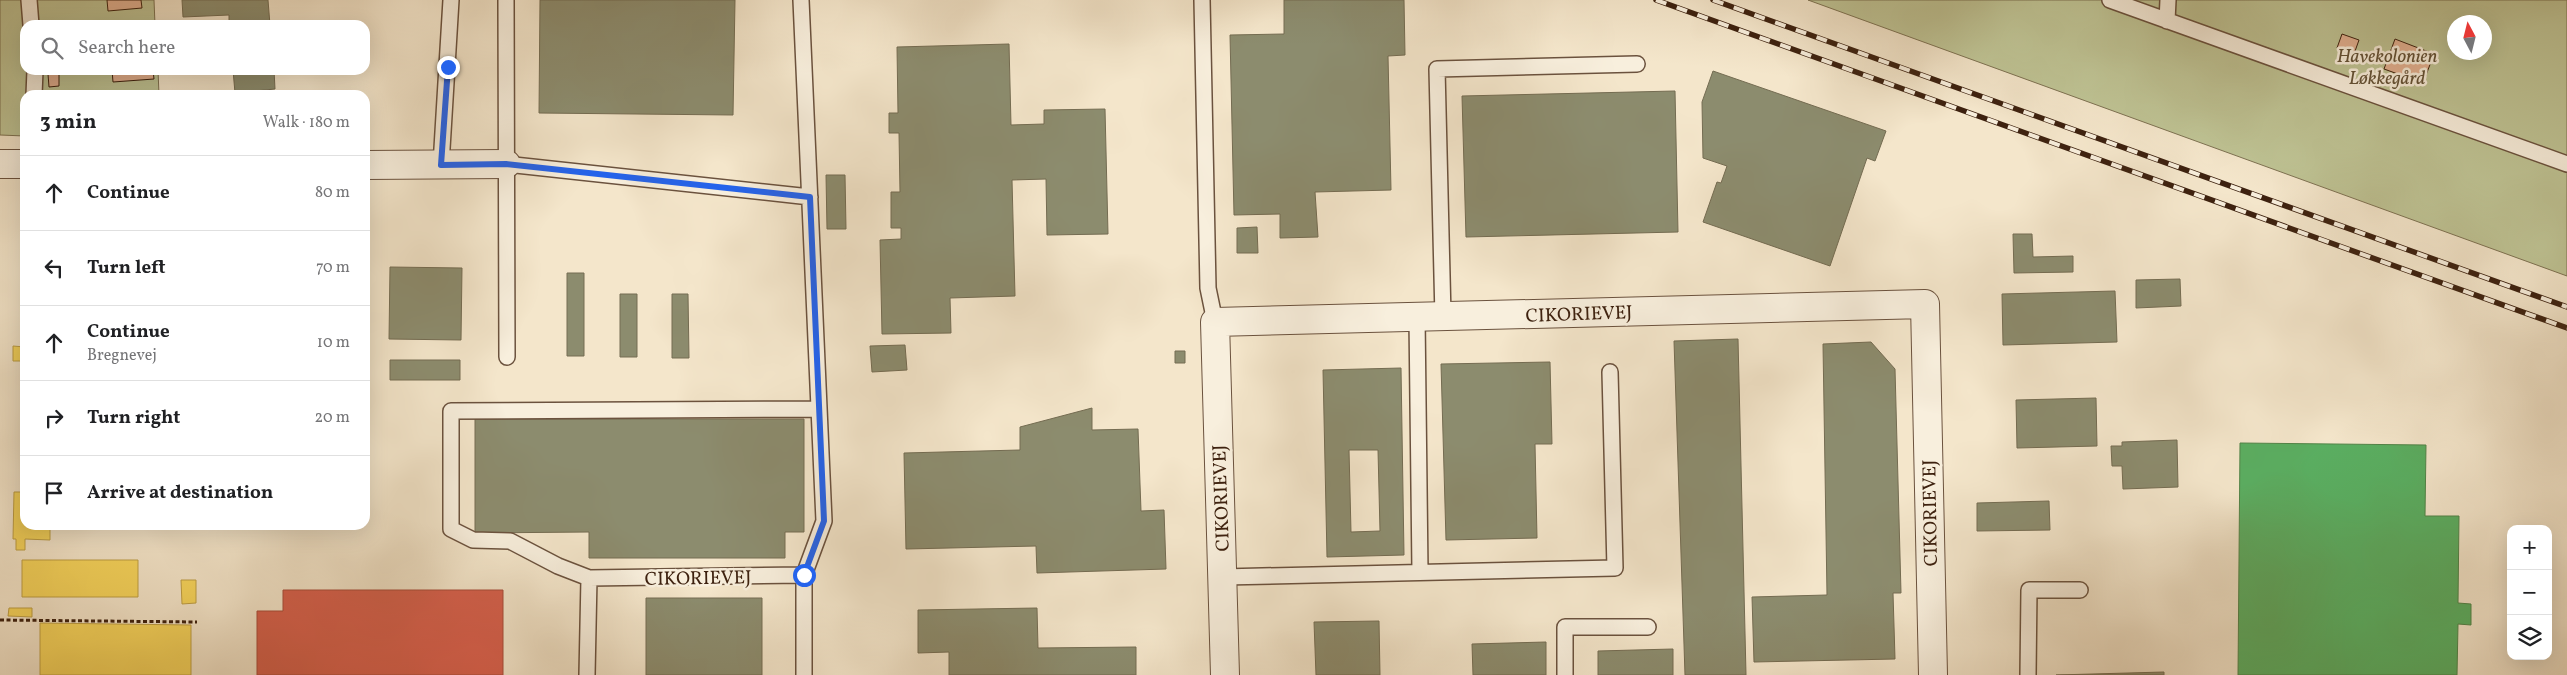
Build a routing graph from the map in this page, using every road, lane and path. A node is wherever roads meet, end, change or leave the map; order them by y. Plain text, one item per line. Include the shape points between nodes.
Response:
1 (29, 0) edge
2 (451, 0) edge
3 (506, 0) edge
4 (801, 0) edge
5 (1202, 0) edge
6 (2110, 0) edge
7 (2168, 0) edge
8 (31, 20) edge
9 (2167, 21) junction
10 (1637, 64) dead end
11 (35, 75) edge
12 (34, 90) edge
13 (0, 164) edge
14 (20, 164) edge
15 (506, 164) junction
16 (2567, 164) edge
17 (370, 165) edge
18 (441, 165) junction
19 (810, 197) junction
20 (1430, 317) junction
21 (1215, 322) junction
22 (507, 357) dead end
23 (1610, 372) dead end
24 (819, 409) junction
25 (1420, 572) junction
26 (804, 575) junction
27 (1223, 577) junction
28 (589, 578) junction
29 (2080, 590) dead end
30 (0, 620) edge
31 (197, 622) dead end
32 (1648, 627) dead end
33 (587, 675) edge
34 (804, 675) edge
35 (1225, 675) edge
36 (1565, 675) edge
37 (1933, 675) edge
38 (2028, 675) edge

1 - 8 lane
2 - 18 lane
3 - 15 lane
4 - 19 lane
5 - 21 lane via 1208,288
6 - 9 lane
7 - 9 lane
9 - 16 lane
10 - 20 lane via 1437,69
11 - 12 lane
13 - 14 street
15 - 18 street
15 - 19 lane
15 - 22 lane
17 - 18 street
19 - 24 lane
20 - 21 street, CIKORIEVEJ
20 - 25 lane
20 - 37 street, CIKORIEVEJ via 1925,304
21 - 27 street, CIKORIEVEJ
23 - 25 lane via 1615,568
24 - 26 lane via 824,521
24 - 28 lane via 451,411 451,529 472,540 510,541
25 - 27 lane
26 - 28 lane, CIKORIEVEJ
26 - 34 lane
27 - 35 street, CIKORIEVEJ
28 - 33 lane
29 - 38 lane via 2029,590
30 - 31 path
32 - 36 lane via 1565,627

